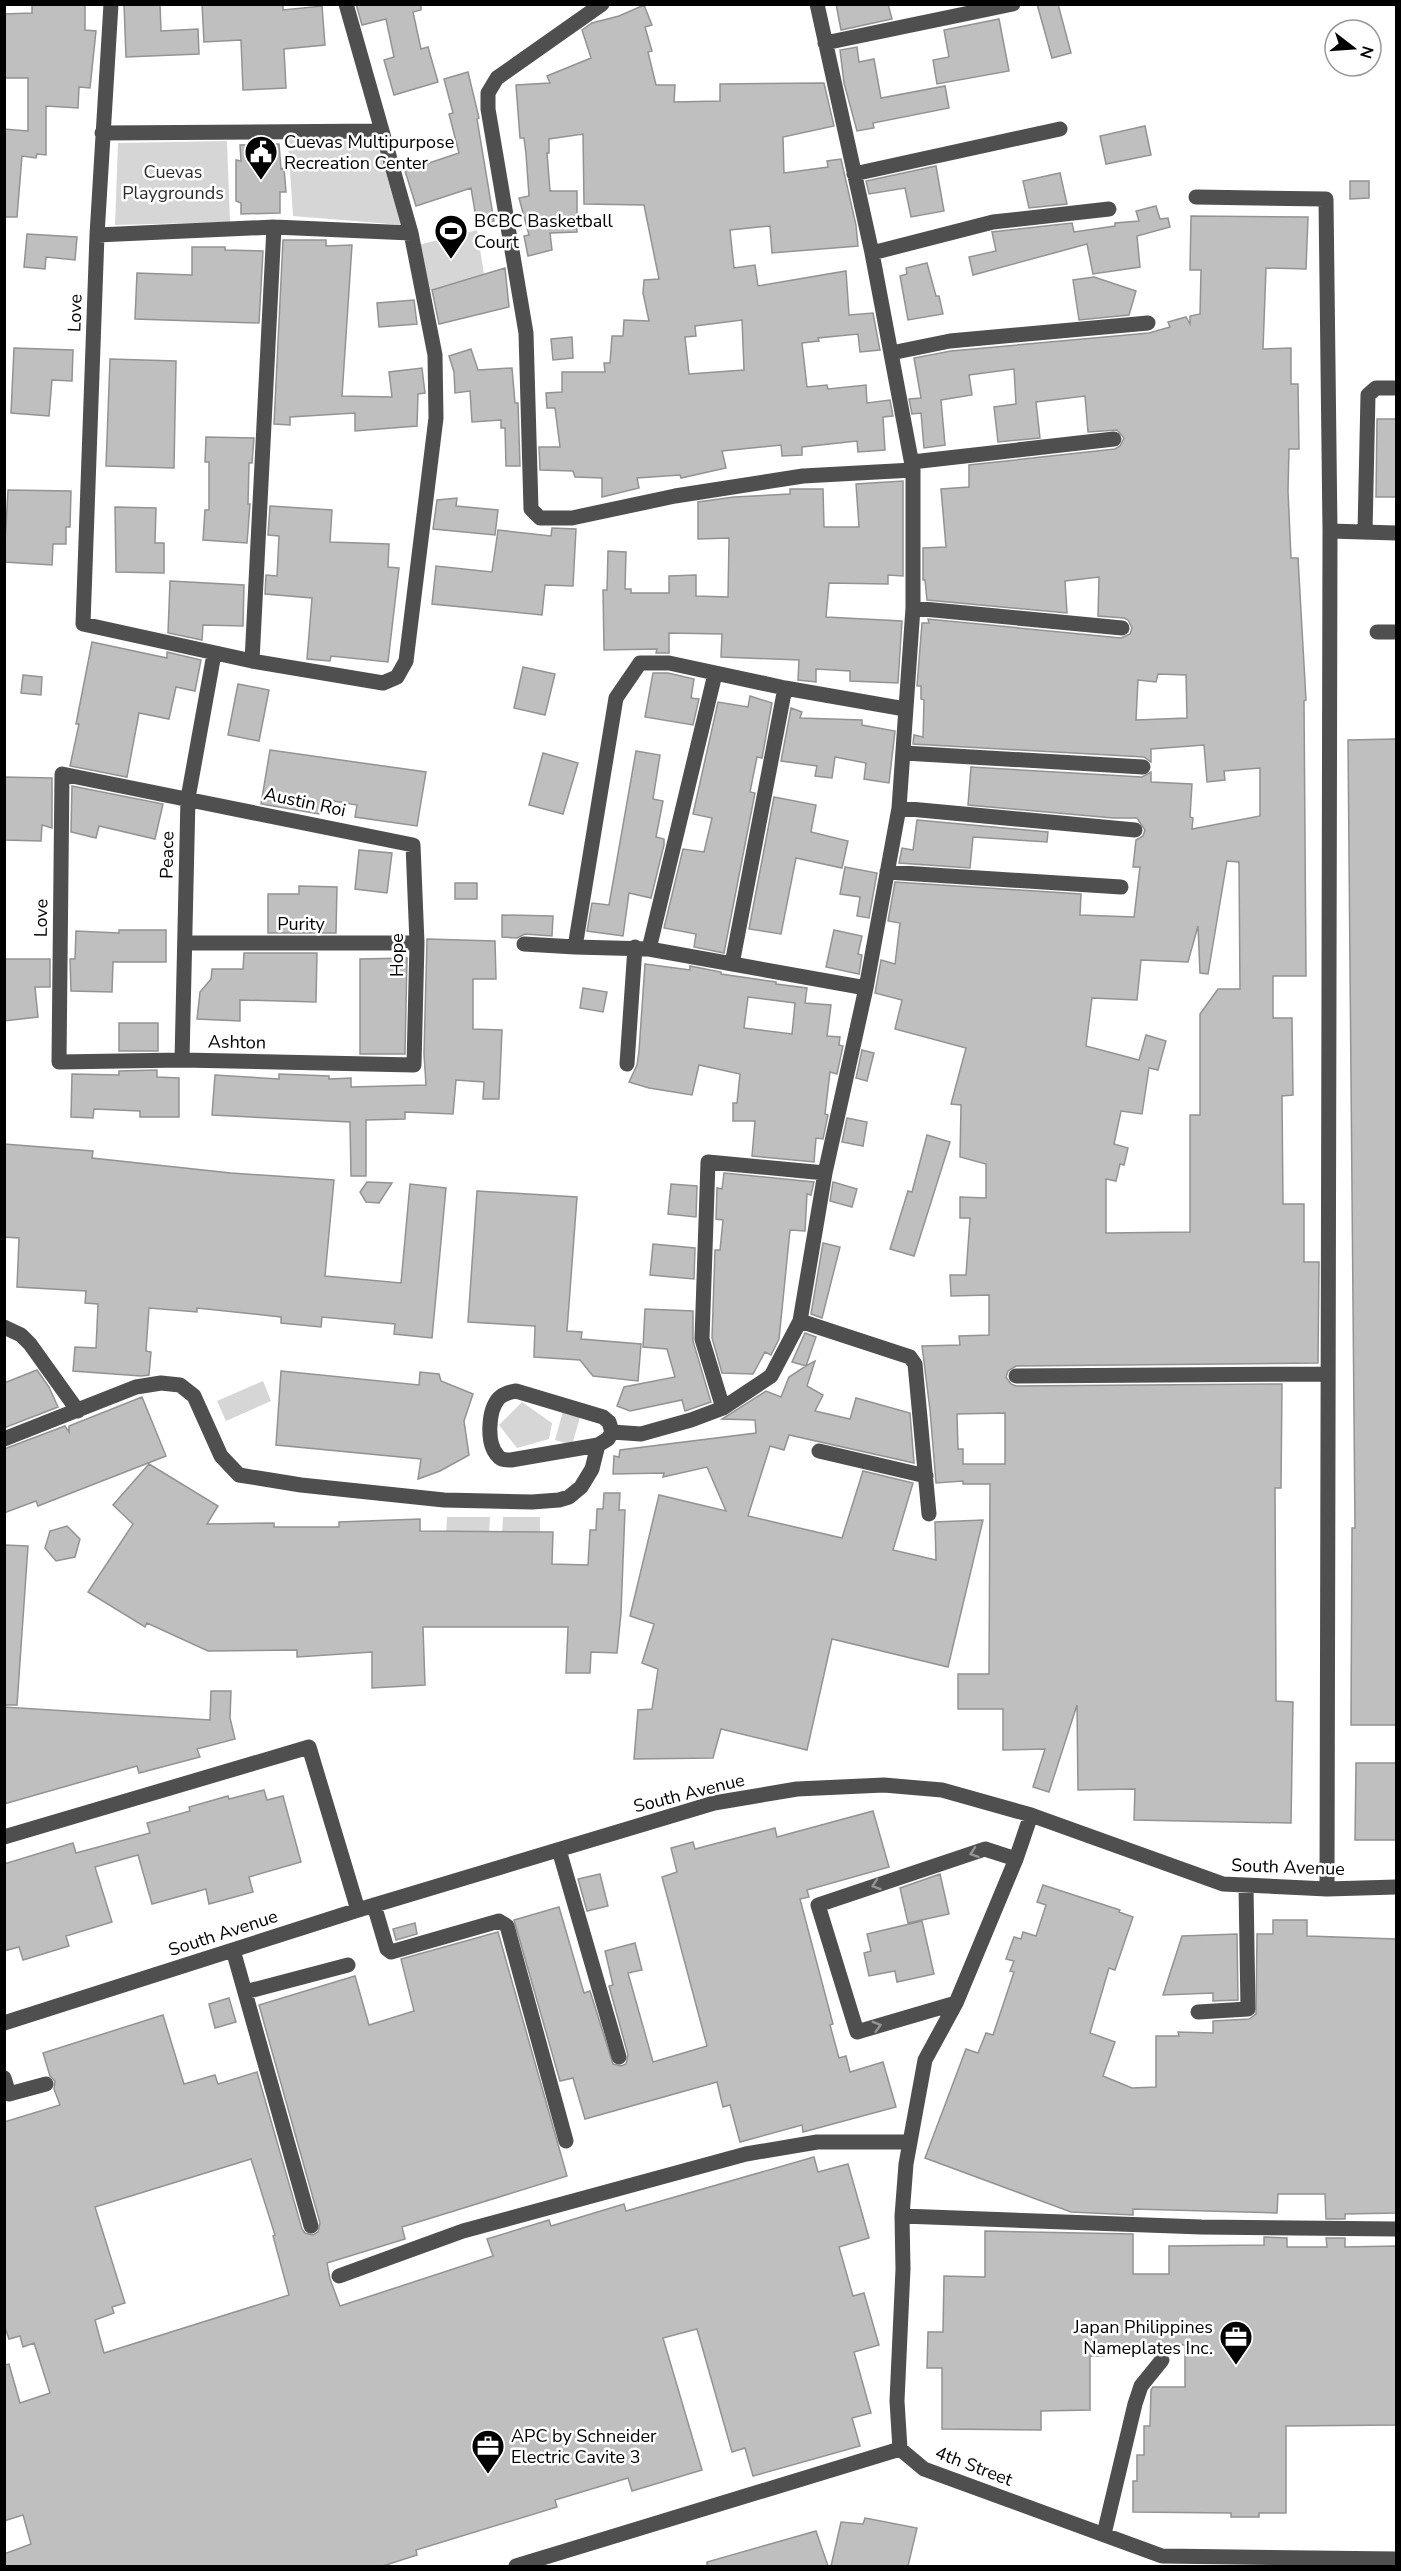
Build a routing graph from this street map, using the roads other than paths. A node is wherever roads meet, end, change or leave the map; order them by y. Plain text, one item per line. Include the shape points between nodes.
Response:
1 (111, 4) edge
2 (346, 4) edge
3 (602, 4) edge
4 (817, 4) edge
5 (1013, 4) edge
6 (825, 43) junction
7 (1060, 129) dead end
8 (381, 130) junction
9 (102, 133) junction
10 (854, 174) junction
11 (1196, 197) dead end
12 (1109, 210) dead end
13 (274, 227) junction
14 (411, 233) junction
15 (97, 235) junction
16 (872, 253) junction
17 (1148, 322) dead end
18 (891, 352) junction
19 (1396, 388) edge
20 (1114, 439) dead end
21 (912, 466) junction
22 (1330, 531) junction
23 (1365, 532) junction
24 (1396, 533) edge
25 (913, 608) junction
26 (1122, 628) dead end
27 (1377, 632) dead end
28 (1396, 632) edge
29 (214, 654) junction
30 (252, 661) junction
31 (716, 674) junction
32 (785, 688) junction
33 (905, 709) junction
34 (904, 753) junction
35 (1143, 767) dead end
36 (188, 798) junction
37 (899, 808) junction
38 (1135, 830) dead end
39 (413, 844) joint
40 (887, 872) junction
41 (1121, 887) dead end
42 (184, 943) junction
43 (417, 943) junction
44 (524, 944) dead end
45 (575, 947) junction
46 (642, 948) junction
47 (732, 964) junction
48 (866, 988) junction
49 (182, 1060) junction
50 (59, 1062) joint
51 (627, 1064) dead end
52 (414, 1065) joint
53 (825, 1173) junction
54 (800, 1321) junction
55 (4, 1327) edge
56 (1328, 1374) junction
57 (1016, 1376) dead end
58 (723, 1408) junction
59 (78, 1411) junction
60 (612, 1432) junction
61 (4, 1439) edge
62 (598, 1445) junction
63 (819, 1451) dead end
64 (926, 1476) junction
65 (929, 1514) dead end
66 (1031, 1815) junction
67 (4, 1837) edge
68 (559, 1850) junction
69 (1016, 1858) junction
70 (1246, 1886) junction
71 (1396, 1887) edge
72 (1327, 1889) junction
73 (374, 1905) junction
74 (358, 1910) junction
75 (233, 1950) junction
76 (348, 1965) dead end
77 (245, 1992) junction
78 (956, 2002) junction
79 (1198, 2012) dead end
80 (4, 2023) edge
81 (619, 2057) dead end
82 (4, 2078) edge
83 (46, 2084) dead end
84 (7, 2094) edge
85 (566, 2141) dead end
86 (910, 2142) junction
87 (902, 2216) junction
88 (311, 2226) dead end
89 (1396, 2229) edge
90 (339, 2276) dead end
91 (1162, 2360) dead end
92 (900, 2449) junction
93 (1104, 2534) junction
94 (1396, 2559) edge
95 (516, 2566) edge

1 - 9 street, Love
2 - 8 street
3 - 21 street via 497,78 489,93 526,333 531,509 540,518 572,518 675,496 803,476
4 - 6 street
5 - 6 street
6 - 10 street
7 - 10 street
8 - 9 street
8 - 14 street
9 - 15 street, Love
10 - 16 street
11 - 22 street via 1326,199
12 - 16 street via 993,222
13 - 14 street
13 - 15 street
13 - 30 street
14 - 30 street via 435,355 436,418 406,661 397,677 383,683
15 - 29 street, Love via 82,624
16 - 18 street
17 - 18 street via 950,341
18 - 21 street
19 - 23 street via 1376,388 1368,395
20 - 21 street
21 - 25 street
22 - 23 street
22 - 56 street
23 - 24 street
25 - 26 street
25 - 33 street
27 - 28 street
29 - 30 street
29 - 36 street, Peace
31 - 32 street
31 - 45 street via 669,663 640,663 616,698
31 - 46 street
32 - 33 street
32 - 47 street
33 - 34 street
34 - 35 street
34 - 37 street
36 - 39 street, Austin Roi
36 - 42 street, Peace
36 - 50 street, Love via 62,774
37 - 38 street
37 - 40 street
39 - 43 street, Hope
40 - 41 street
40 - 48 street
42 - 43 street, Purity
42 - 49 street, Peace
43 - 52 street, Hope
44 - 45 street
45 - 46 street
46 - 47 street
46 - 51 street
47 - 48 street
48 - 53 street
49 - 50 street, Ashton
49 - 52 street, Ashton
53 - 54 street
53 - 58 street via 708,1162 702,1339
54 - 58 street via 771,1376
54 - 64 street via 910,1357 915,1364
55 - 59 street via 30,1344
56 - 57 street
56 - 72 street
58 - 60 street via 641,1434
59 - 61 street
59 - 62 street via 136,1387 180,1385 194,1396 221,1456 239,1475 444,1500 532,1502 569,1497 592,1469
60 - 62 street
60 - 62 street via 603,1417 516,1391 498,1399 492,1413 493,1446 503,1460
63 - 64 street
64 - 65 street
66 - 68 street, South Avenue via 942,1790 884,1785 797,1789 714,1803
66 - 69 street
66 - 70 street, South Avenue via 1222,1884
67 - 74 street via 309,1747
68 - 73 street, South Avenue
68 - 81 street
69 - 78 street
69 -> 78 street via 985,1849 818,1905 857,2032
70 - 72 street, South Avenue
70 - 79 street via 1248,2009
71 - 72 street, South Avenue
73 - 74 street, South Avenue
73 - 85 street via 391,1952 499,1921 507,1926
74 - 75 street, South Avenue
75 - 77 street
75 - 80 street, South Avenue
76 - 77 street
77 - 88 street
78 - 86 street via 925,2061
82 - 84 street
83 - 84 street
86 - 87 street
86 - 90 street via 817,2142 746,2154 463,2231
87 - 89 street via 1201,2227
87 - 92 street via 897,2401
91 - 93 street via 1141,2386
92 - 93 street, 4th Street via 924,2469
92 - 95 street
93 - 94 street, 4th Street via 1162,2556

